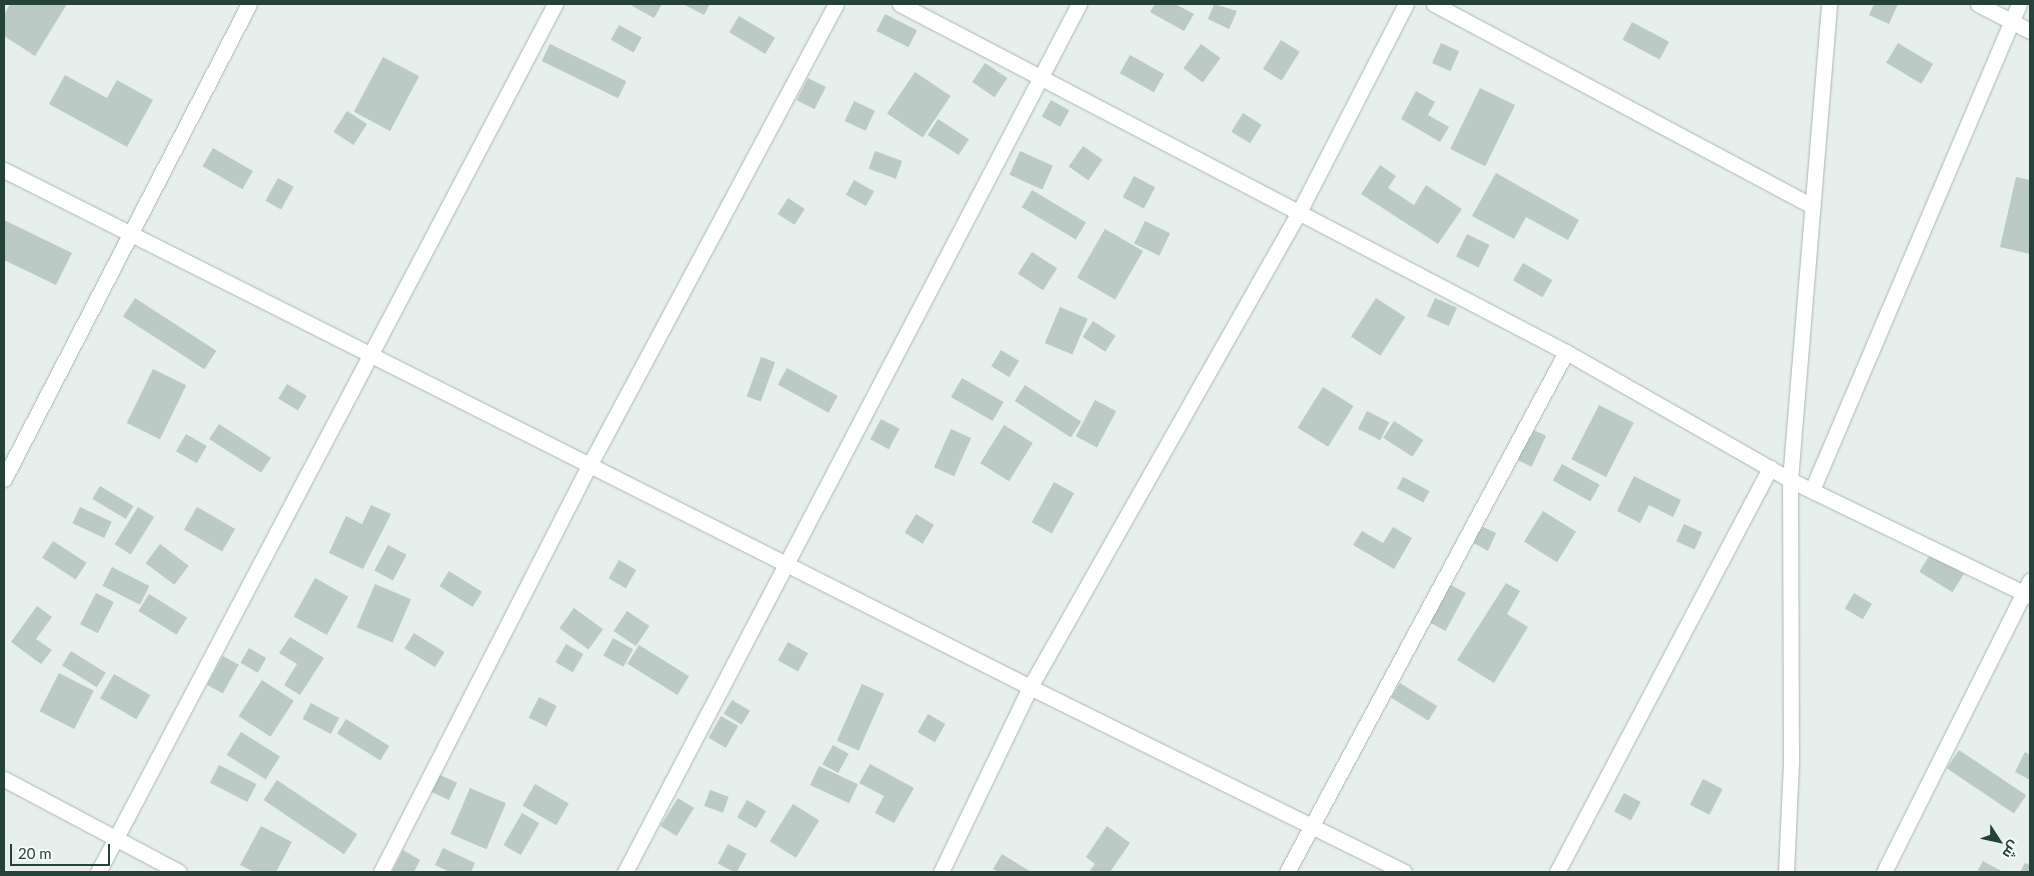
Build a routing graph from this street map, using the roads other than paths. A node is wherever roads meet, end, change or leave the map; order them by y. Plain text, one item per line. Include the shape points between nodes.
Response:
1 (249, 4) edge
2 (555, 4) edge
3 (836, 4) edge
4 (900, 4) edge
5 (1079, 4) edge
6 (1406, 4) edge
7 (1434, 4) edge
8 (1829, 4) edge
9 (1978, 4) edge
10 (2019, 4) edge
11 (2010, 20) junction
12 (2030, 31) edge
13 (1040, 78) junction
14 (4, 170) edge
15 (1813, 206) junction
16 (1299, 212) junction
17 (130, 233) junction
18 (1566, 352) junction
19 (371, 353) junction
20 (589, 466) junction
21 (1770, 468) junction
22 (4, 479) edge
23 (1790, 480) junction
24 (1812, 490) junction
25 (785, 563) junction
26 (2028, 590) edge
27 (1030, 688) junction
28 (4, 779) edge
29 (1312, 826) junction
30 (117, 837) junction
31 (98, 872) edge
32 (179, 872) edge
33 (381, 872) edge
34 (625, 872) edge
35 (941, 872) edge
36 (1287, 872) edge
37 (1404, 872) edge
38 (1557, 872) edge
39 (1786, 872) edge
40 (1884, 872) edge

1 - 17 street
2 - 19 street
3 - 20 street
4 - 13 street
5 - 13 street
6 - 16 street
7 - 15 street
8 - 15 street
9 - 11 street
10 - 11 street
11 - 12 street
11 - 24 street
13 - 16 street
13 - 25 street
14 - 17 street
15 - 23 street
16 - 18 street
16 - 27 street
17 - 19 street
17 - 22 street
18 - 21 street
18 - 29 street
19 - 20 street
19 - 30 street
20 - 25 street
20 - 33 street
21 - 23 street
21 - 38 street
23 - 24 street
23 - 39 street via 1791,760
24 - 26 street
25 - 27 street
25 - 34 street
26 - 40 street
27 - 29 street
27 - 35 street
28 - 30 street
29 - 36 street
29 - 37 street
30 - 31 street
30 - 32 street

